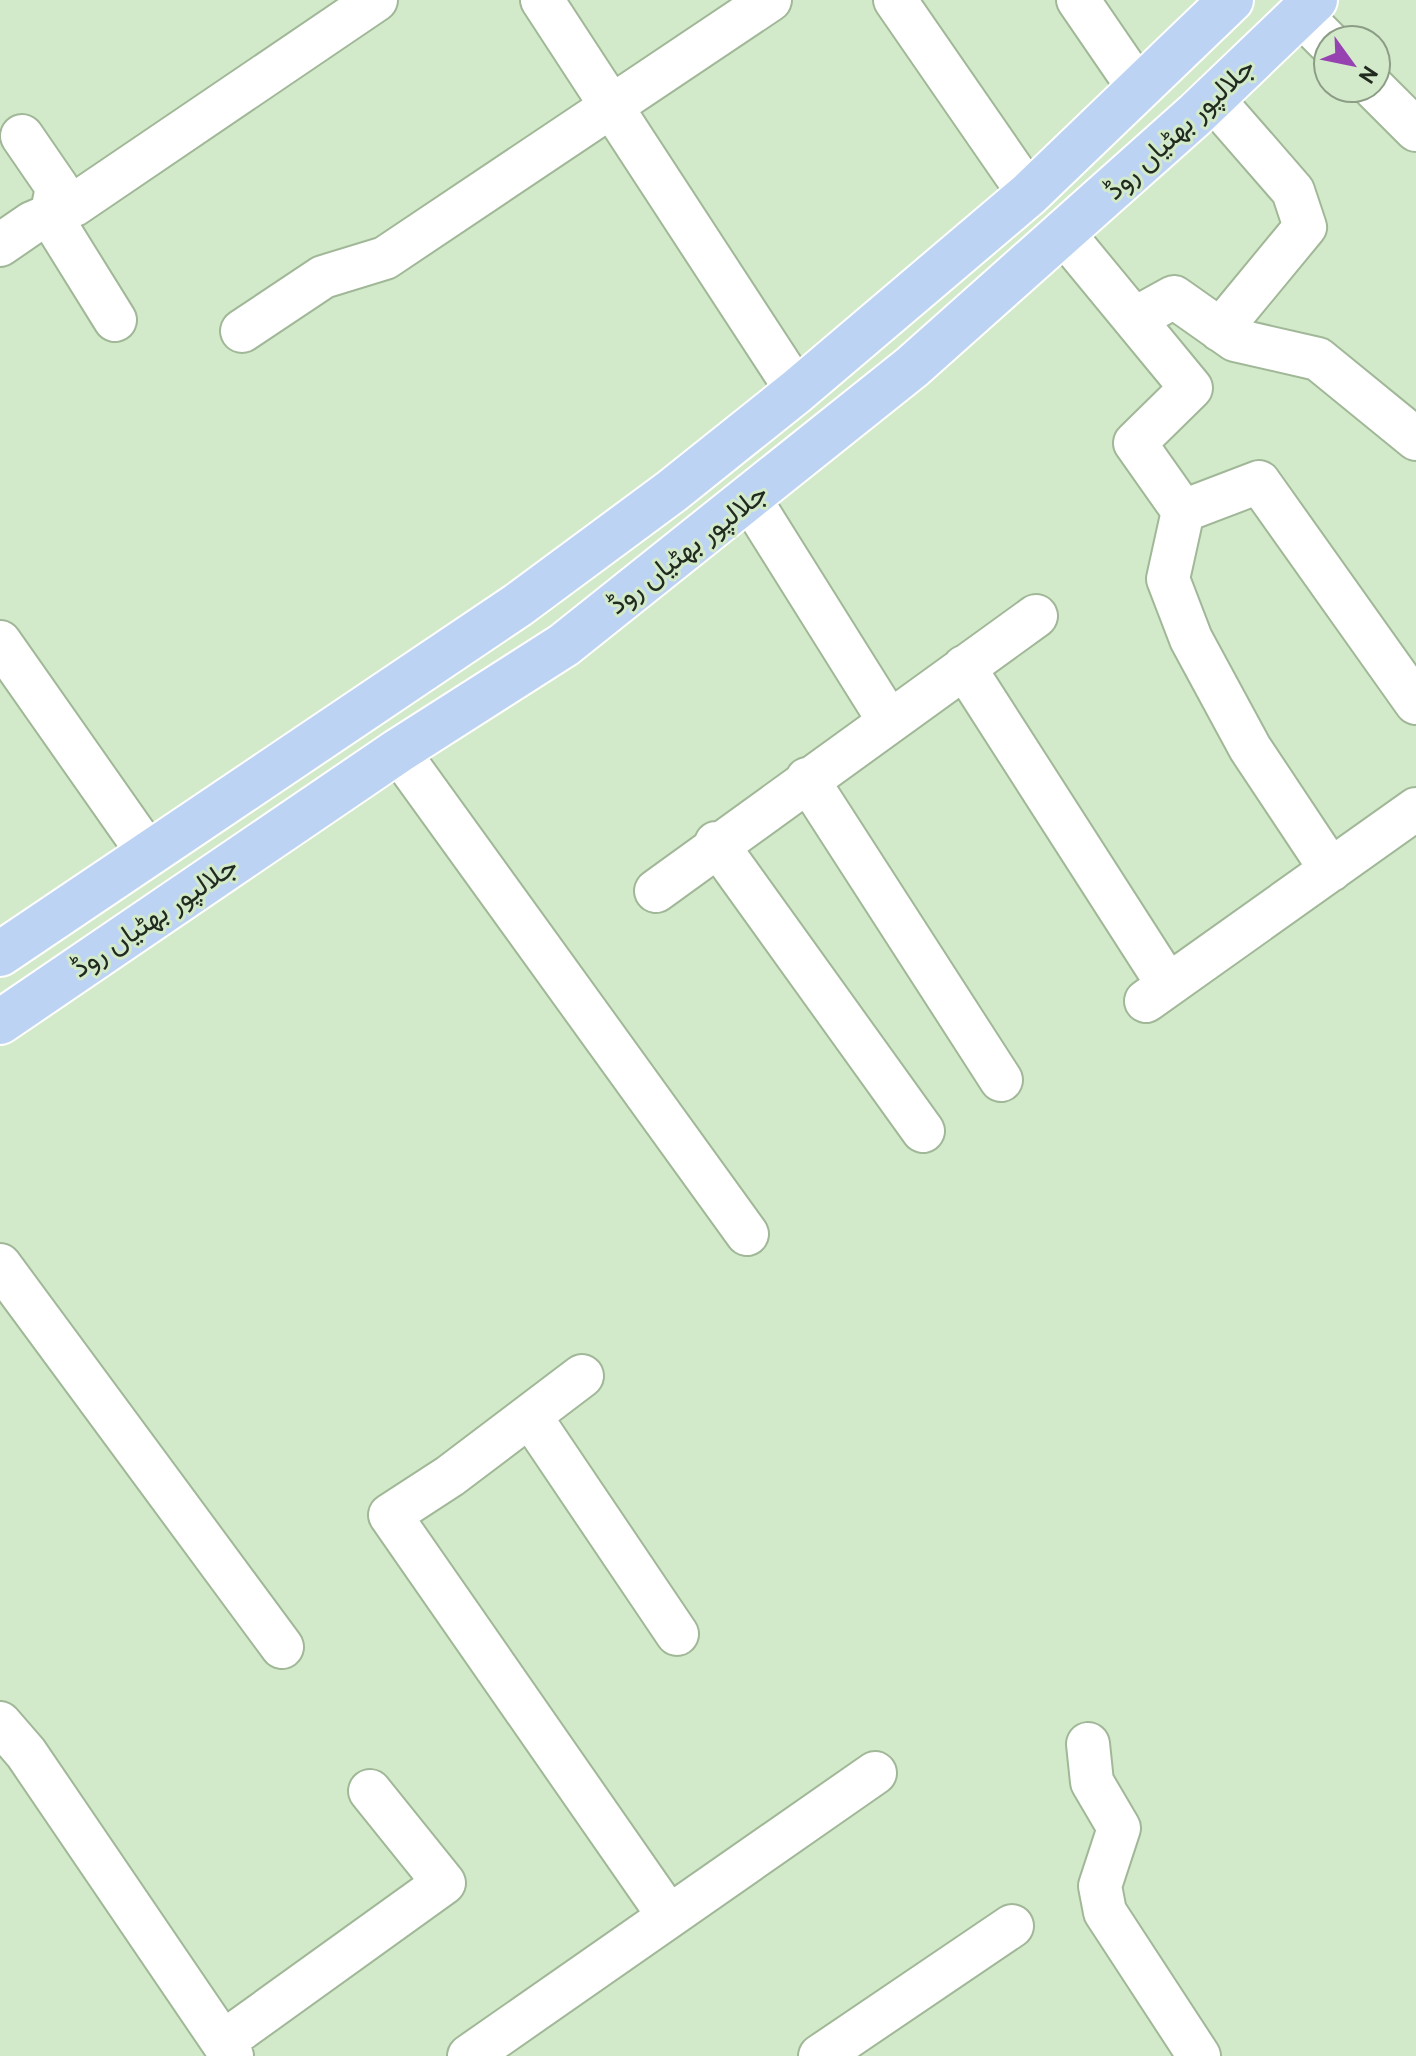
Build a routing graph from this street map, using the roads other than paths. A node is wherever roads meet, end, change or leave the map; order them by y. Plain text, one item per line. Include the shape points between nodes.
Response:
1 (376, 0) edge
2 (542, 0) edge
3 (770, 0) edge
4 (895, 0) edge
5 (1078, 0) edge
6 (1231, 0) edge
7 (1315, 19) edge
8 (1139, 89) junction
9 (1212, 98) junction
10 (1390, 104) edge
11 (613, 105) junction
12 (1416, 130) edge
13 (22, 136) dead end
14 (1029, 194) junction
15 (51, 217) junction
16 (1064, 234) junction
17 (0, 245) edge
18 (1134, 319) junction
19 (115, 320) dead end
20 (1220, 330) junction
21 (242, 331) dead end
22 (797, 391) junction
23 (1416, 439) edge
24 (750, 499) junction
25 (1183, 511) junction
26 (1036, 616) dead end
27 (0, 642) edge
28 (964, 667) junction
29 (1416, 703) edge
30 (889, 721) junction
31 (398, 751) junction
32 (807, 779) junction
33 (1416, 809) edge
34 (716, 843) junction
35 (148, 853) junction
36 (1331, 870) junction
37 (656, 891) dead end
38 (0, 954) edge
39 (0, 1022) edge
40 (1001, 1080) dead end
41 (923, 1131) dead end
42 (747, 1234) dead end
43 (0, 1265) edge
44 (582, 1376) dead end
45 (530, 1416) junction
46 (677, 1634) dead end
47 (282, 1647) dead end
48 (0, 1723) edge
49 (1088, 1744) dead end
50 (875, 1773) dead end
51 (370, 1791) dead end
52 (668, 1915) junction
53 (1012, 1926) dead end
54 (227, 2049) edge
55 (469, 2056) edge
56 (820, 2056) edge
57 (1199, 2056) edge

1 - 15 street
2 - 11 street
3 - 11 street
4 - 14 street
5 - 8 street
6 - 8 main road, جلالپور بھٹیاں روڈ
7 - 9 main road, جلالپور بھٹیاں روڈ
8 - 14 main road, جلالپور بھٹیاں روڈ
9 - 16 main road, جلالپور بھٹیاں روڈ
9 - 20 street via 1293,191 1305,227
10 - 12 street
11 - 21 street via 385,258 323,277
11 - 22 street
13 - 15 street via 57,187
14 - 22 main road, جلالپور بھٹیاں روڈ
15 - 17 street
15 - 19 street
16 - 18 street
16 - 24 main road, جلالپور بھٹیاں روڈ
18 - 20 street via 1174,297
18 - 25 street via 1191,388 1135,443
20 - 23 street via 1235,340 1318,359
22 - 35 main road, جلالپور بھٹیاں روڈ via 518,605
24 - 30 street
24 - 31 main road, جلالپور بھٹیاں روڈ via 564,645
25 - 29 street via 1259,482
25 - 36 street via 1168,579 1191,639 1250,748
26 - 28 street
27 - 35 street
28 - 30 street
28 - 36 street via 1157,993
30 - 32 street
31 - 39 main road, جلالپور بھٹیاں روڈ
31 - 42 street
32 - 34 street
32 - 40 street
33 - 36 street
34 - 37 street
34 - 41 street
35 - 38 main road, جلالپور بھٹیاں روڈ
43 - 47 street
44 - 45 street
45 - 46 street
45 - 52 street via 390,1515
48 - 54 street via 26,1753
49 - 57 street via 1092,1782 1119,1828 1100,1886 1105,1912
50 - 52 street
51 - 54 street via 444,1883
52 - 55 street
53 - 56 street

